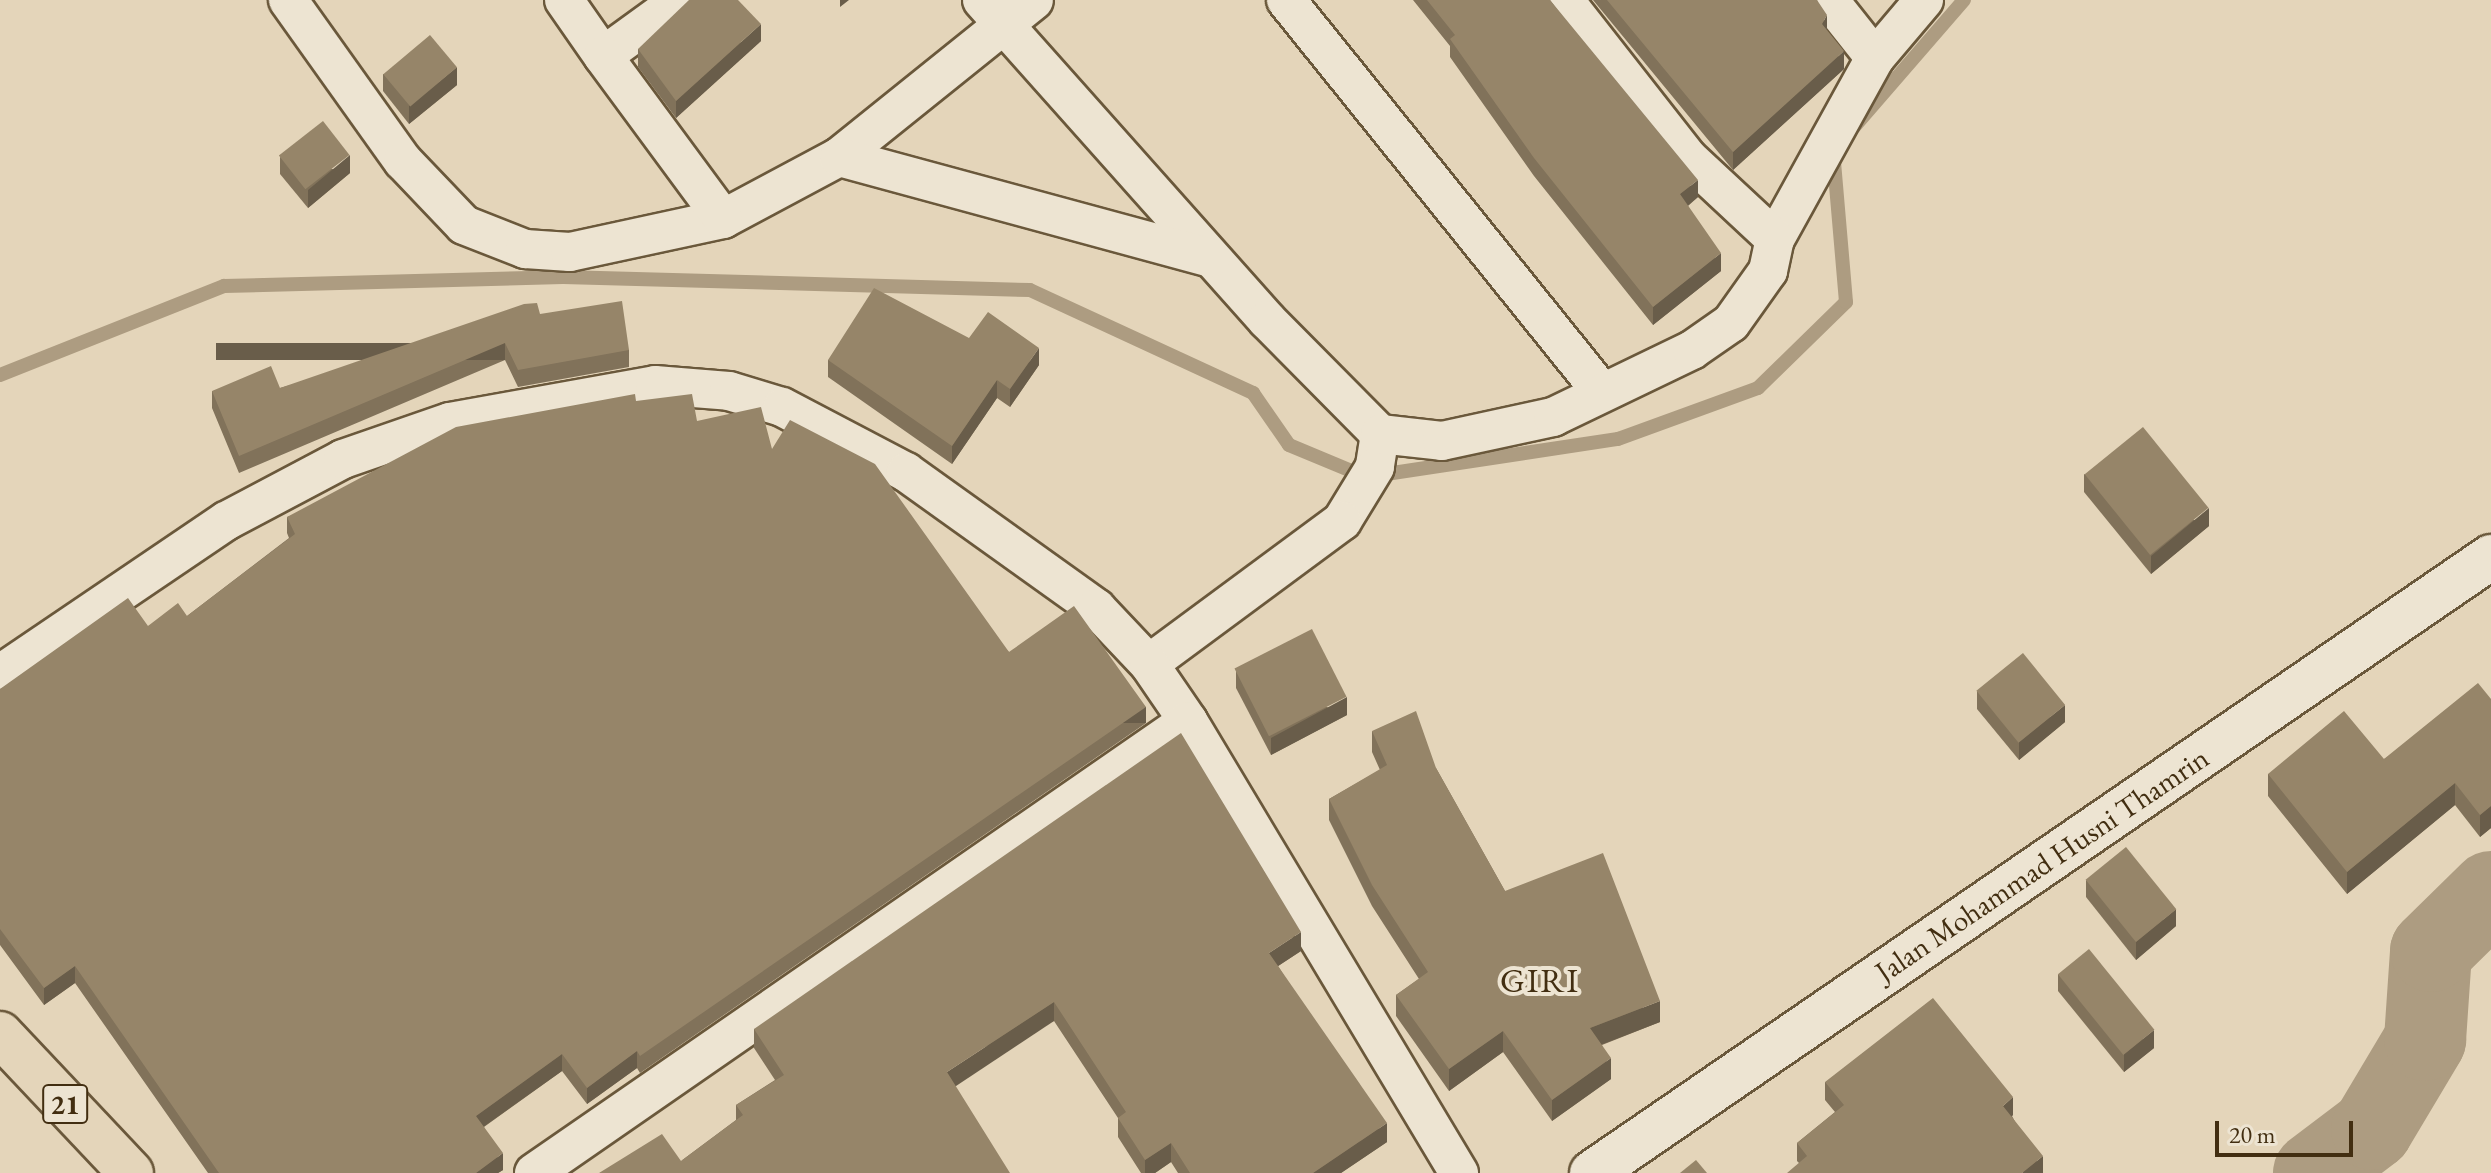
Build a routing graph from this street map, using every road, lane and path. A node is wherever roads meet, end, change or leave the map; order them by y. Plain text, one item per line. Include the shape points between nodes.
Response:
1 (288, 0) edge
2 (564, 0) edge
3 (680, 0) edge
4 (1034, 0) edge
5 (1286, 0) edge
6 (1564, 0) edge
7 (1829, 0) edge
8 (1924, 0) edge
9 (992, 14) edge
10 (603, 56) junction
11 (1875, 58) junction
12 (839, 157) junction
13 (723, 219) junction
14 (1775, 239) junction
15 (1210, 258) junction
16 (1601, 391) junction
17 (1377, 450) junction
18 (2491, 557) edge
19 (1149, 664) junction
20 (0, 674) edge
21 (1188, 721) junction
22 (0, 1034) edge
23 (131, 1173) edge
24 (534, 1173) edge
25 (1459, 1173) edge
26 (1592, 1173) edge

1 - 13 street via 403,161 464,225 494,241 570,252
2 - 10 street
3 - 10 street
4 - 9 street
5 - 16 street
6 - 14 street via 1688,158
7 - 11 street
8 - 11 street
9 - 12 street
9 - 15 street
10 - 13 street
11 - 14 street
12 - 13 street
12 - 15 street
14 - 16 street via 1761,285 1731,323 1692,350
15 - 17 street
16 - 17 street via 1520,429
17 - 19 street via 1351,509 1311,548
18 - 26 street, Jalan Mohammad Husni Thamrin
19 - 20 street via 1096,608 906,472 782,407 729,391 655,385 450,422 343,459 226,521
19 - 21 street
21 - 24 street
21 - 25 street
22 - 23 highway, 21

